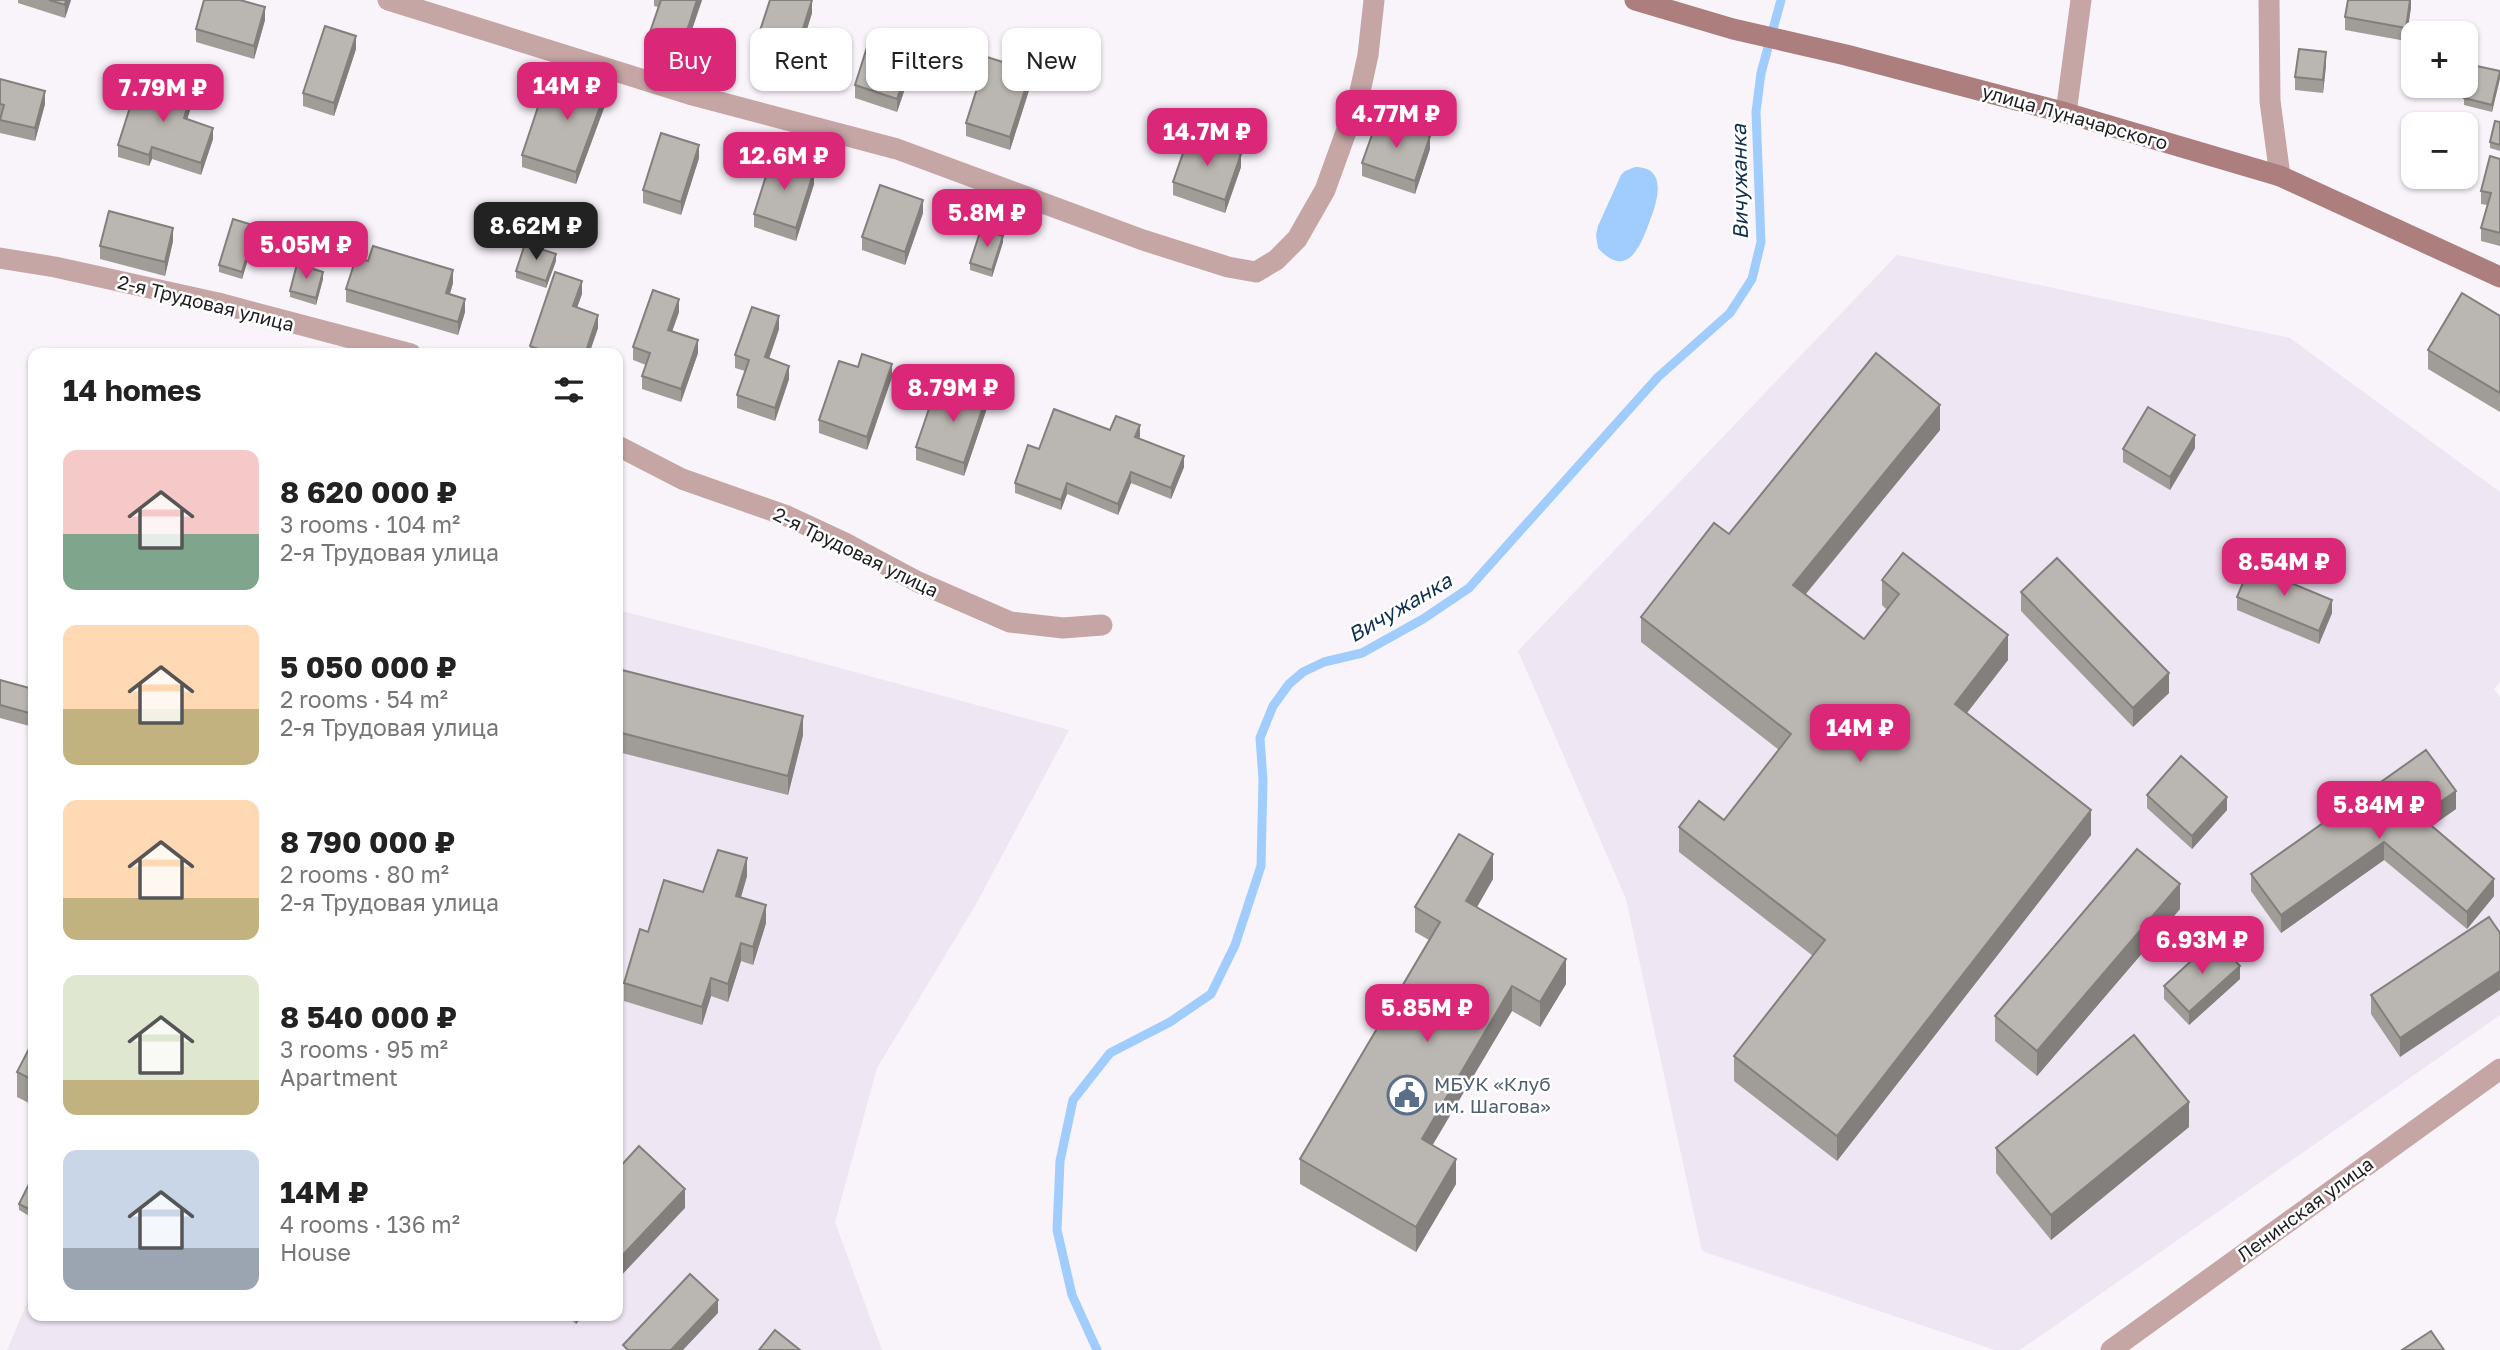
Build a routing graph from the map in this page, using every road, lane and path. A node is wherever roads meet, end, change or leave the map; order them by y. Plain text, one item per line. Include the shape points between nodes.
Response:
1 (388, 0) edge
2 (1374, 0) edge
3 (1635, 0) edge
4 (2081, 0) edge
5 (2269, 0) edge
6 (2066, 113) junction
7 (2280, 176) junction
8 (0, 258) edge
9 (2500, 278) edge
10 (388, 348) edge
11 (623, 449) edge
12 (1102, 625) dead end
13 (2500, 1069) edge
14 (2111, 1350) edge

1 - 2 street via 689,94 897,149 1143,240 1256,272 1297,239 1325,190 1359,96
3 - 6 main road, улица Луначарского
4 - 6 street
5 - 7 street via 2270,101
6 - 7 main road, улица Луначарского
7 - 9 main road, улица Луначарского
8 - 10 street, 2-я Трудовая улица via 218,303
11 - 12 street, 2-я Трудовая улица via 682,479 834,537 918,582 1010,622 1063,628
13 - 14 street, Ленинская улица

